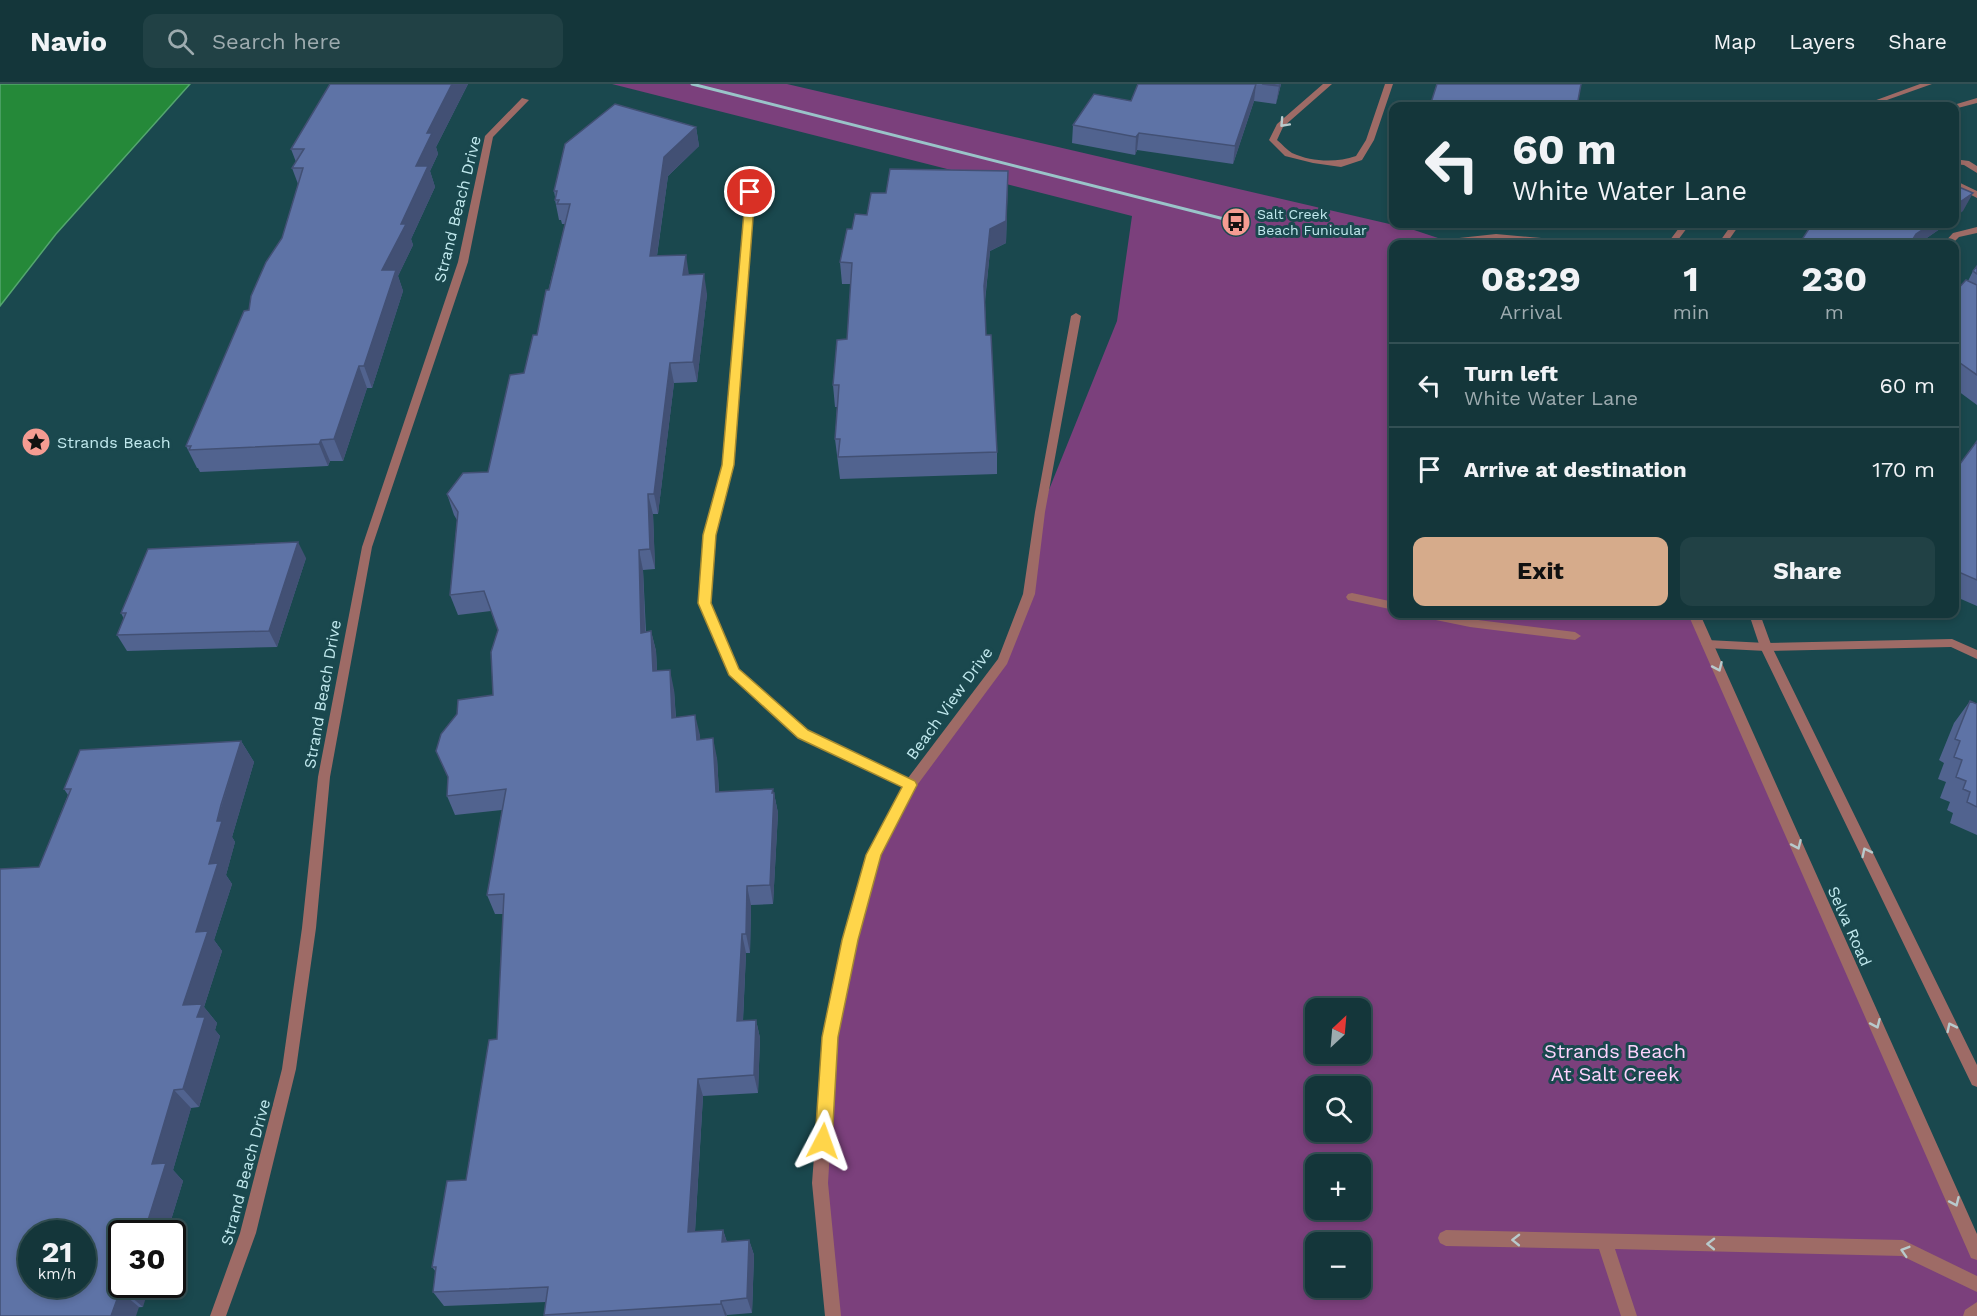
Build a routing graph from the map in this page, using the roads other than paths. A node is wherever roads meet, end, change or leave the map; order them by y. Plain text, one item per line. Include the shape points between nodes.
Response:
1 (1328, 84) edge
2 (1389, 84) edge
3 (1928, 84) edge
4 (525, 100) dead end
5 (1977, 100) edge
6 (1876, 102) edge
7 (1959, 105) edge
8 (1959, 162) edge
9 (1977, 170) edge
10 (1973, 189) edge
11 (750, 192) dead end
12 (1977, 195) edge
13 (1977, 230) edge
14 (1468, 240) edge
15 (1530, 240) edge
16 (1951, 240) edge
17 (1076, 316) dead end
18 (1352, 597) dead end
19 (1389, 605) edge
20 (1446, 618) edge
21 (1696, 618) edge
22 (1755, 618) edge
23 (1575, 636) dead end
24 (1707, 644) junction
25 (1766, 647) junction
26 (1977, 655) edge
27 (910, 785) junction
28 (1977, 1080) edge
29 (1446, 1238) dead end
30 (1605, 1242) junction
31 (1977, 1252) edge
32 (1977, 1284) edge
33 (1977, 1310) edge
34 (218, 1316) edge
35 (832, 1316) edge
36 (1629, 1316) edge
37 (1971, 1316) edge

1 -> 2 street via 1280,126 1273,140 1287,154 1341,164 1359,158 1370,140
3 - 6 street
4 - 34 street, Strand Beach Drive via 489,136 463,262 367,548 324,777 289,1069 248,1233
5 - 7 street
8 - 9 street
10 - 12 street
11 - 27 street via 728,465 709,535 704,603 734,672 803,734
13 - 16 street
14 - 15 street
17 - 27 street, Beach View Drive via 1029,594 1003,661
18 - 19 street
20 - 23 street
21 - 24 street, Selva Road
22 - 25 street
24 - 25 street
24 -> 31 street, Selva Road
25 - 26 street via 1952,643
28 -> 25 street
27 - 35 street, Beach View Drive via 874,855 850,940 830,1037 820,1183
30 -> 29 street
32 -> 30 street via 1903,1248
30 - 36 street
33 - 37 street

